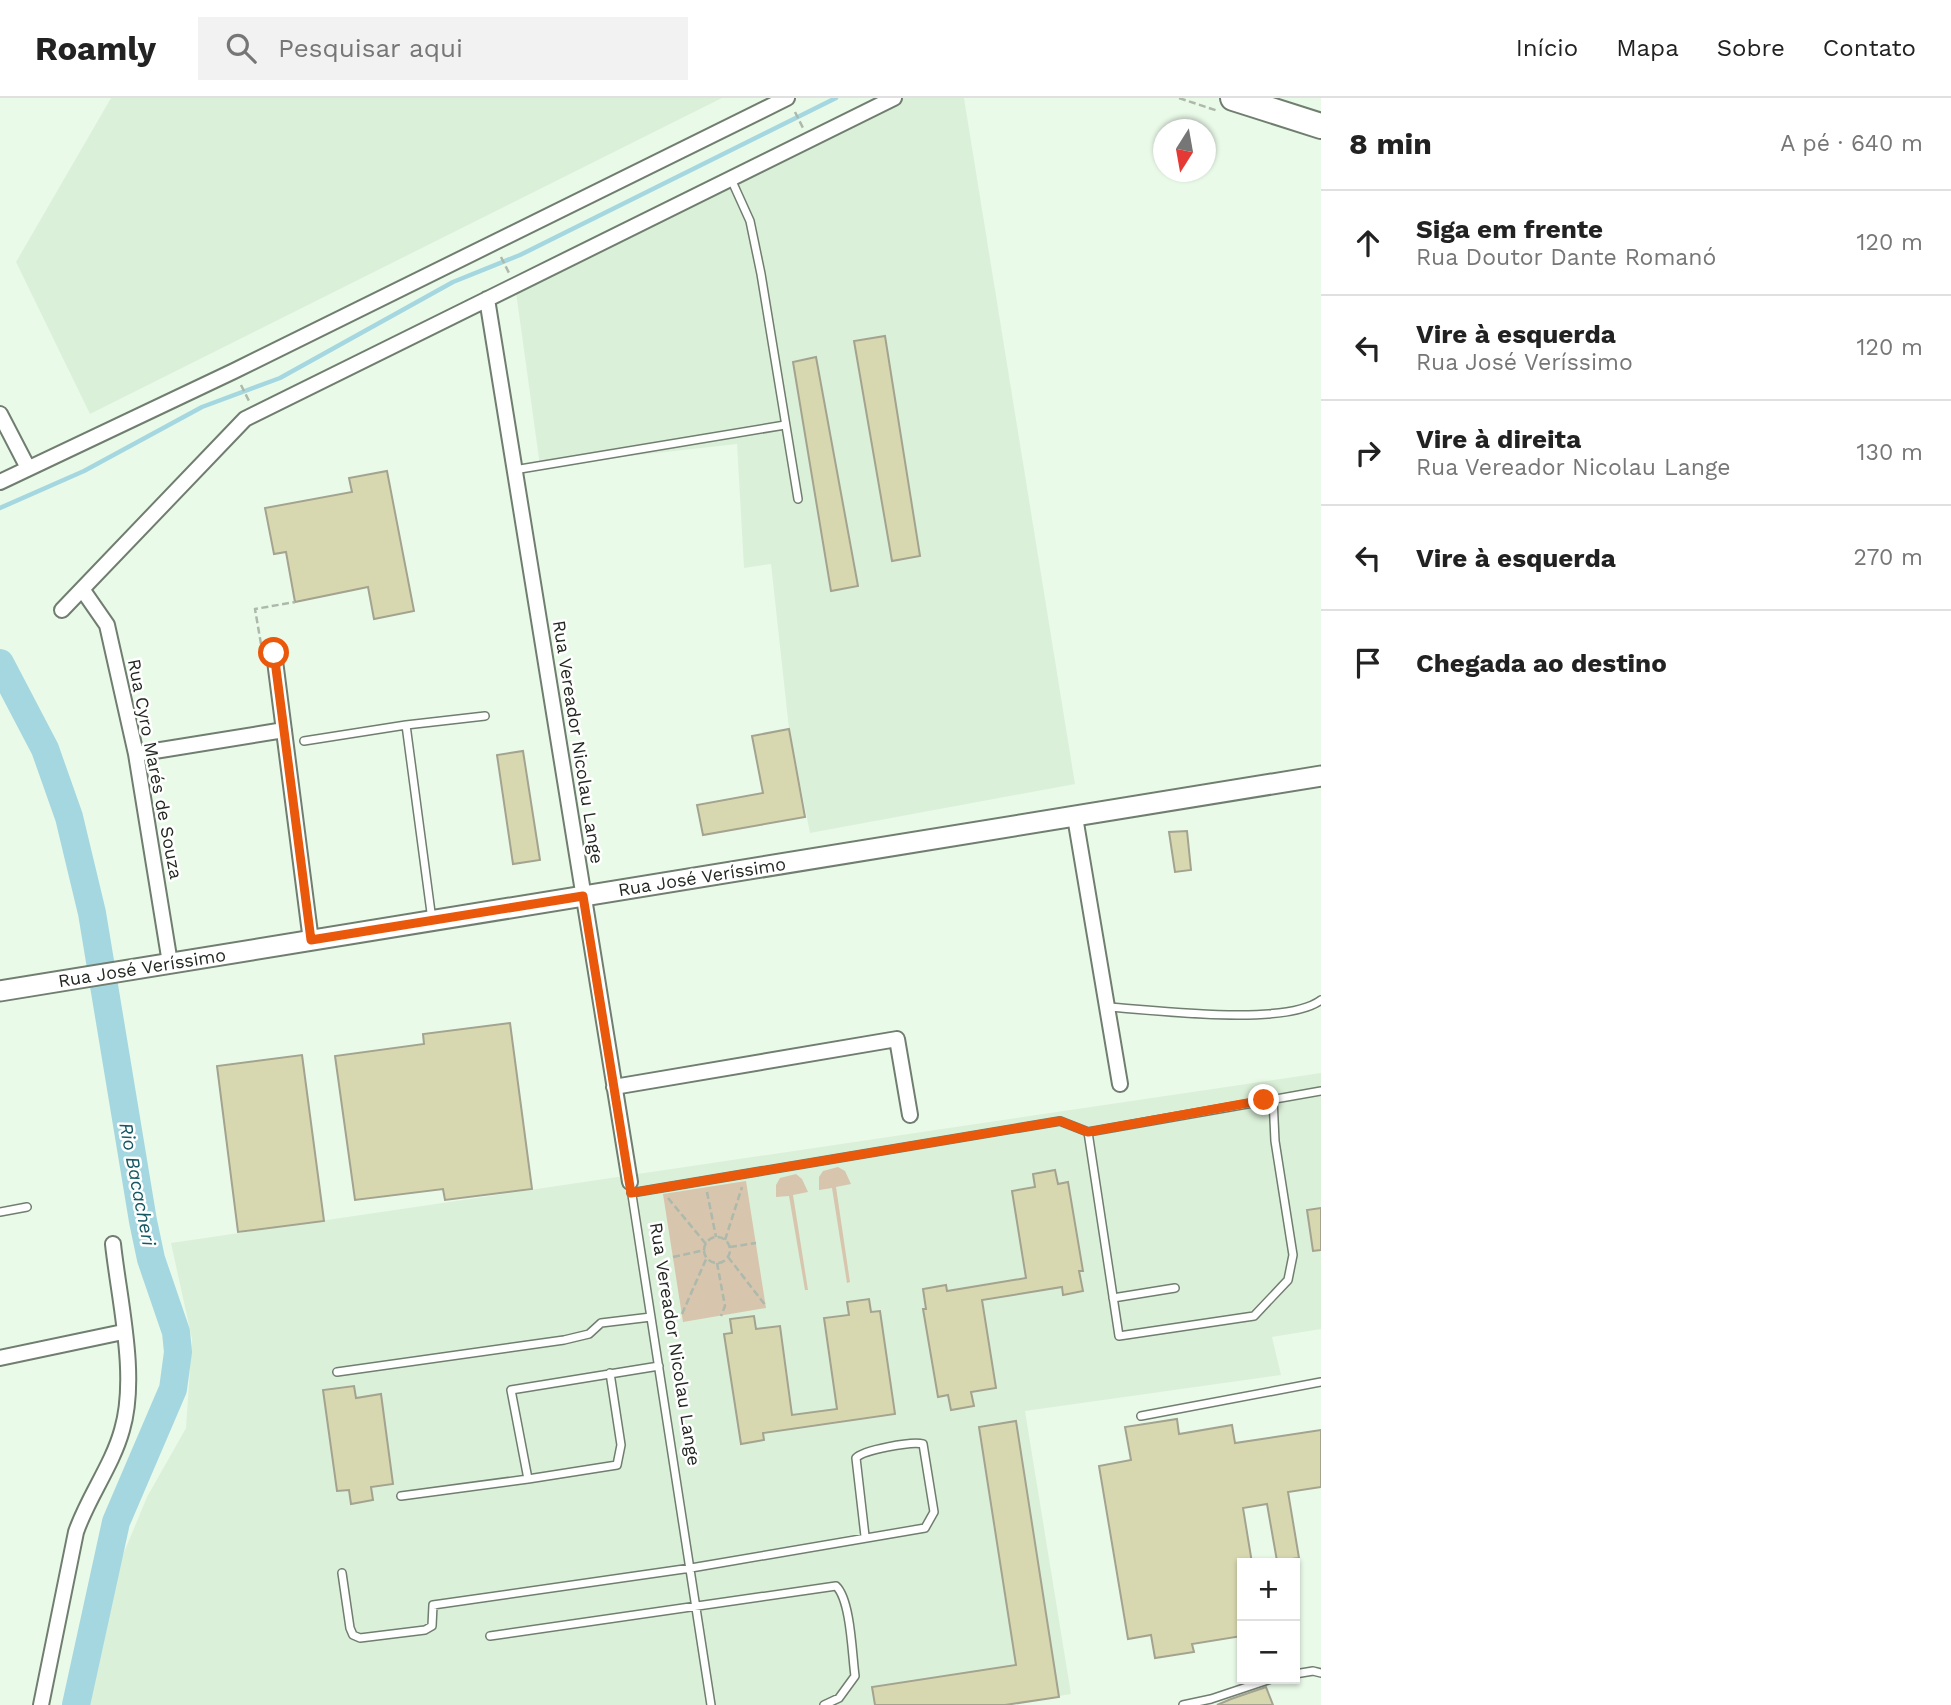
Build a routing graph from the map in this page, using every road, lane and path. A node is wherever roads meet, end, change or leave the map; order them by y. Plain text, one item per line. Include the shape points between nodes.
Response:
1 (894, 98) edge
2 (1233, 98) edge
3 (789, 102) edge
4 (1321, 126) edge
5 (809, 140) junction
6 (731, 179) junction
7 (498, 251) dead end
8 (515, 285) junction
9 (487, 299) junction
10 (234, 371) junction
11 (0, 414) edge
12 (255, 414) junction
13 (785, 425) junction
14 (28, 468) junction
15 (514, 470) junction
16 (0, 482) edge
17 (798, 499) dead end
18 (82, 589) junction
19 (295, 602) dead end
20 (62, 610) dead end
21 (268, 650) joint
22 (485, 716) dead end
23 (406, 725) junction
24 (284, 730) junction
25 (304, 741) dead end
26 (136, 754) junction
27 (1321, 776) edge
28 (1075, 817) junction
29 (583, 896) junction
30 (433, 921) junction
31 (311, 940) junction
32 (170, 963) junction
33 (0, 991) edge
34 (1321, 1000) edge
35 (1107, 1007) junction
36 (1120, 1084) dead end
37 (614, 1087) junction
38 (1320, 1091) edge
39 (1273, 1098) junction
40 (910, 1115) dead end
41 (1088, 1132) junction
42 (744, 1181) dead end
43 (706, 1187) dead end
44 (630, 1188) junction
45 (665, 1194) dead end
46 (27, 1207) dead end
47 (0, 1212) edge
48 (716, 1237) junction
49 (724, 1240) junction
50 (756, 1243) dead end
51 (113, 1244) dead end
52 (706, 1244) junction
53 (730, 1247) junction
54 (705, 1250) junction
55 (673, 1257) dead end
56 (707, 1257) junction
57 (728, 1257) junction
58 (717, 1263) junction
59 (1175, 1288) dead end
60 (1113, 1297) junction
61 (766, 1306) dead end
62 (682, 1314) dead end
63 (721, 1316) dead end
64 (651, 1317) junction
65 (123, 1332) junction
66 (0, 1358) edge
67 (659, 1366) junction
68 (337, 1372) dead end
69 (610, 1373) junction
70 (1321, 1382) edge
71 (1141, 1416) dead end
72 (528, 1479) junction
73 (401, 1496) dead end
74 (865, 1536) junction
75 (691, 1568) junction
76 (342, 1573) dead end
77 (696, 1606) junction
78 (490, 1636) dead end
79 (1300, 1673) edge
80 (1321, 1673) edge
81 (1254, 1684) edge
82 (41, 1705) edge
83 (711, 1705) edge
84 (824, 1705) edge
85 (1183, 1705) edge

1 - 5 street
2 - 4 highway
3 - 5 path
3 - 10 street
5 - 6 street
6 - 8 street
6 - 13 lane via 750,221
7 - 8 path
8 - 9 street
9 - 12 street
9 - 15 street, Rua Vereador Nicolau Lange
10 - 12 path
10 - 14 street
11 - 14 street
12 - 18 street via 245,418
13 - 15 lane
13 - 17 lane
14 - 16 street
15 - 29 street, Rua Vereador Nicolau Lange
18 - 20 street
18 - 26 street, Rua Cyro Marés de Souza via 107,625
19 - 21 path via 255,609
21 - 24 street
22 - 23 lane
23 - 25 lane
23 - 30 lane
24 - 26 street
24 - 31 street
26 - 32 street, Rua Cyro Marés de Souza
27 - 28 street, Rua José Veríssimo
28 - 29 street, Rua José Veríssimo
28 - 35 street
29 - 30 street, Rua José Veríssimo
29 - 37 street, Rua Vereador Nicolau Lange
30 - 31 street, Rua José Veríssimo
31 - 32 street, Rua José Veríssimo
32 - 33 street, Rua José Veríssimo
34 - 35 lane via 1312,1007 1266,1014 1206,1016
35 - 36 street
37 - 40 street via 897,1039
37 - 44 street, Rua Vereador Nicolau Lange
38 - 39 lane
39 - 41 lane
39 - 60 lane via 1293,1255 1289,1280 1254,1315 1119,1336
41 - 44 lane via 1060,1121
41 - 60 lane
42 - 49 path
43 - 48 path
44 - 64 lane, Rua Vereador Nicolau Lange
45 - 52 path
46 - 47 lane
48 - 49 path
48 - 52 path
49 - 53 path
50 - 53 path
51 - 65 street
52 - 54 path
53 - 57 path
54 - 55 path
54 - 56 path
56 - 58 path
56 - 62 path
57 - 58 path
57 - 61 path
58 - 63 path via 725,1306
59 - 60 lane
64 - 67 lane, Rua Vereador Nicolau Lange
64 - 68 lane via 601,1323 589,1334 564,1340
65 - 66 street
65 - 82 street via 128,1389 123,1429 76,1532
67 - 69 lane
67 - 75 lane, Rua Vereador Nicolau Lange
69 - 72 lane via 621,1445 617,1465
69 - 72 lane via 511,1390
70 - 71 lane
72 - 73 lane
74 - 74 lane via 856,1458 885,1448 923,1444 932,1521 925,1528
74 - 75 lane
75 - 76 lane via 433,1605 432,1626 425,1630 360,1638 350,1628
75 - 77 lane, Rua Vereador Nicolau Lange
77 - 78 lane
77 - 83 lane, Rua Vereador Nicolau Lange
77 - 84 lane via 836,1586 845,1604 855,1676 839,1698
79 - 80 lane
81 - 85 lane

